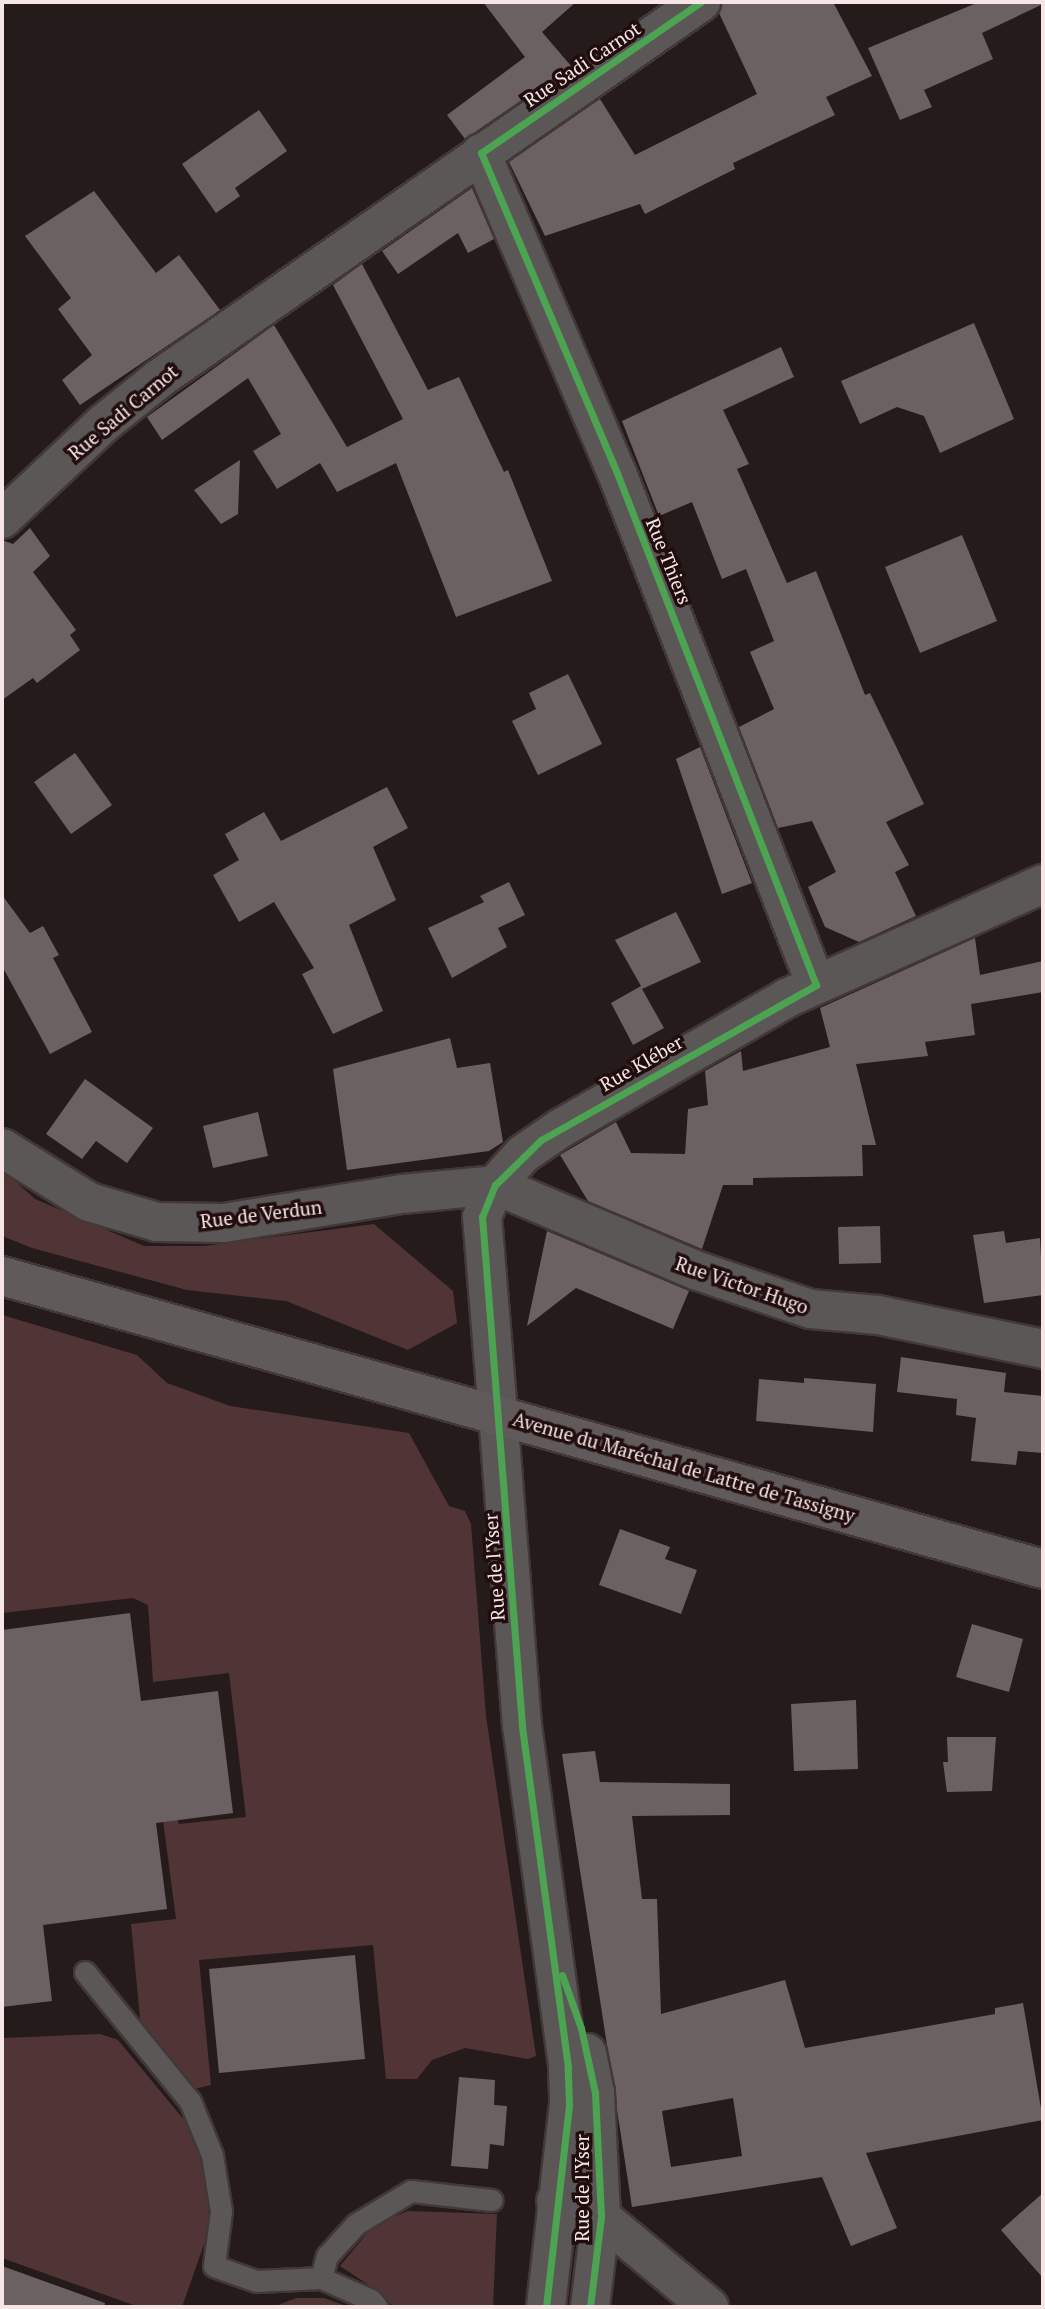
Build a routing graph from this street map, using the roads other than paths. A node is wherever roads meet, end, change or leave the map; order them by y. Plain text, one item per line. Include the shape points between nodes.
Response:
1 (701, 2) edge
2 (481, 152) junction
3 (2, 519) edge
4 (1043, 884) edge
5 (816, 985) junction
6 (2, 1148) edge
7 (495, 1185) junction
8 (2, 1276) edge
9 (1043, 1349) edge
10 (498, 1415) junction
11 (1043, 1569) edge
12 (552, 1949) junction
13 (85, 1972) dead end
14 (491, 2200) dead end
15 (556, 2201) junction
16 (601, 2217) junction
17 (320, 2278) junction
18 (377, 2307) edge
19 (546, 2307) edge
20 (590, 2307) edge
21 (709, 2307) edge

1 - 2 street, Rue Sadi Carnot
2 - 3 street, Rue Sadi Carnot via 160,378 104,423
2 - 5 street, Rue Thiers via 622,486
4 - 5 street, Rue Kléber
5 - 7 street, Rue Kléber via 551,1134 523,1154
6 - 7 street, Rue de Verdun via 89,1202 157,1222 224,1223 402,1194
7 - 9 street, Rue Victor Hugo via 695,1270 811,1309 878,1315
7 - 10 street, Rue de l'Yser via 482,1230
8 - 10 main road, Avenue du Maréchal de Lattre de Tassigny
10 - 11 main road, Avenue du Maréchal de Lattre de Tassigny
10 - 12 street, Rue de l'Yser via 522,1725
12 - 15 street, Rue de l'Yser via 569,2091
12 - 16 street, Rue de l'Yser via 590,2063
13 - 17 lane via 190,2101 212,2155 222,2211 214,2266 256,2281
14 - 17 lane via 411,2191 356,2224 327,2256
15 - 16 street
15 - 19 street, Rue de l'Yser
16 - 20 street, Rue de l'Yser
16 - 21 street
17 - 18 lane via 371,2300

